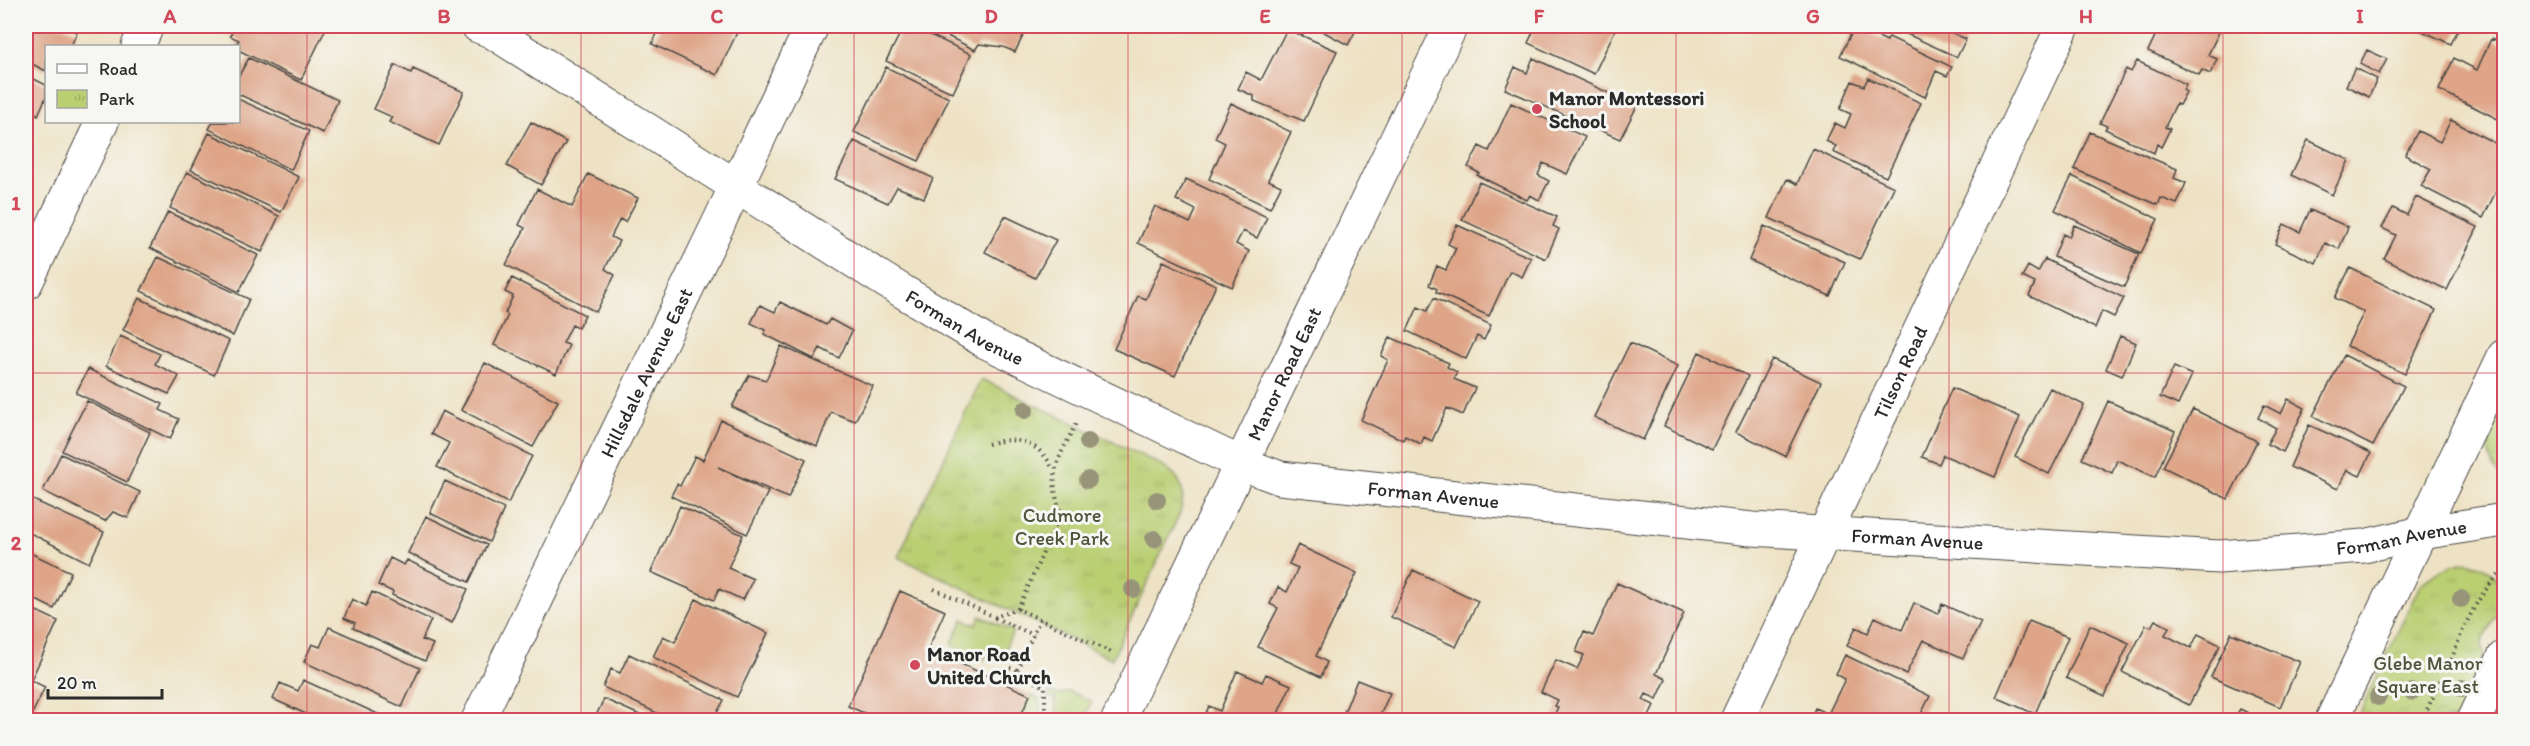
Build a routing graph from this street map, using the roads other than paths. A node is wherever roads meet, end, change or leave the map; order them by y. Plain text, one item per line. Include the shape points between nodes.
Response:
1 (147, 26) edge
2 (478, 26) edge
3 (812, 26) edge
4 (1450, 26) edge
5 (2063, 26) edge
6 (138, 45) edge
7 (102, 123) edge
8 (736, 186) junction
9 (26, 283) edge
10 (2505, 356) edge
11 (1240, 463) junction
12 (2505, 520) edge
13 (2421, 533) junction
14 (1825, 534) junction
15 (2505, 657) edge
16 (478, 720) edge
17 (1118, 720) edge
18 (1737, 720) edge
19 (2332, 720) edge
20 (2474, 720) edge

1 - 6 street
2 - 8 street, Forman Avenue
3 - 8 street, Hillsdale Avenue East
4 - 11 street, Manor Road East
5 - 14 street, Tilson Road
7 - 9 street
8 - 11 street, Forman Avenue via 986,342
8 - 16 street, Hillsdale Avenue East
10 - 13 street
11 - 14 street, Forman Avenue via 1280,478
11 - 17 street, Manor Road East
12 - 13 street, Forman Avenue
13 - 14 street, Forman Avenue via 2364,546 2219,557
13 - 19 street
14 - 18 street, Tilson Road
15 - 20 street

